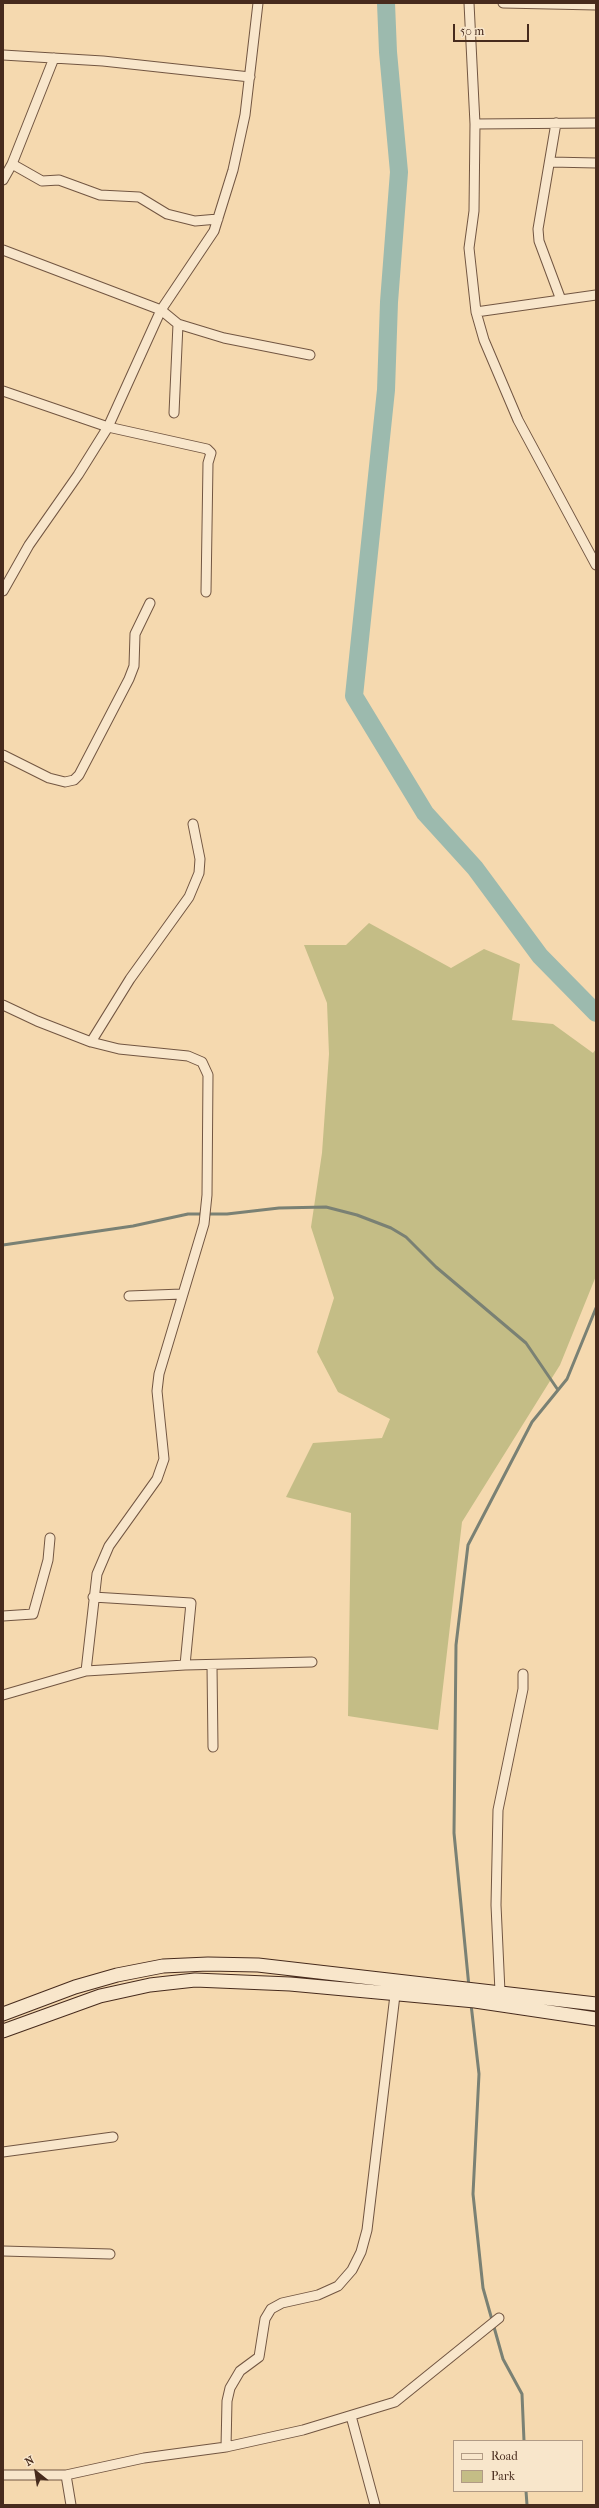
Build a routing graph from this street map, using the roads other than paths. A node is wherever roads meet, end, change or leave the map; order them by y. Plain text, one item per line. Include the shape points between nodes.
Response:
1 (258, 3) edge
2 (469, 3) edge
3 (503, 3) edge
4 (556, 4) edge
5 (596, 5) edge
6 (3, 55) edge
7 (54, 58) junction
8 (250, 77) junction
9 (556, 123) junction
10 (596, 123) edge
11 (475, 124) junction
12 (551, 162) junction
13 (596, 163) edge
14 (12, 164) junction
15 (3, 180) edge
16 (218, 218) junction
17 (3, 250) edge
18 (596, 295) edge
19 (560, 300) junction
20 (161, 310) junction
21 (476, 312) junction
22 (178, 324) junction
23 (310, 355) dead end
24 (3, 391) edge
25 (174, 412) dead end
26 (108, 426) junction
27 (596, 565) edge
28 (3, 591) edge
29 (206, 592) dead end
30 (150, 603) dead end
31 (3, 755) edge
32 (193, 824) dead end
33 (3, 1005) edge
34 (91, 1042) junction
35 (182, 1294) junction
36 (130, 1296) dead end
37 (50, 1538) dead end
38 (93, 1597) junction
39 (3, 1616) edge
40 (312, 1662) dead end
41 (185, 1665) junction
42 (212, 1666) junction
43 (86, 1671) junction
44 (523, 1674) dead end
45 (3, 1695) edge
46 (213, 1747) dead end
47 (500, 1992) junction
48 (459, 1994) junction
49 (395, 1995) junction
50 (475, 1996) junction
51 (596, 2004) edge
52 (3, 2014) edge
53 (596, 2019) edge
54 (3, 2031) edge
55 (113, 2137) dead end
56 (3, 2152) edge
57 (3, 2251) edge
58 (110, 2254) dead end
59 (498, 2318) dead end
60 (350, 2416) junction
61 (226, 2448) junction
62 (3, 2475) edge
63 (66, 2475) junction
64 (71, 2505) edge
65 (375, 2505) edge

1 - 8 street
2 - 11 street
3 - 4 street
4 - 5 street
6 - 7 street
7 - 8 street
7 - 14 street
8 - 16 street via 233,170
9 - 10 street
9 - 11 street
9 - 12 street
11 - 21 street via 474,211 470,248
12 - 13 street
12 - 19 street via 541,201 538,229 539,241
14 - 15 street
14 - 16 street via 42,181 59,180 100,195 139,197 173,216 195,221
16 - 20 street via 214,230
17 - 20 street
18 - 19 street
19 - 21 street
20 - 22 street
20 - 26 street
21 - 27 street via 489,353 518,420
22 - 23 street via 224,338
22 - 25 street
24 - 26 street
26 - 28 street via 78,475 29,545
26 - 29 street via 207,449 211,453 208,463
30 - 31 street via 135,634 134,666 130,679 79,775 74,780 65,782 49,778
32 - 34 street via 200,859 199,873 189,897 130,980
33 - 34 street
34 - 35 street via 119,1049 188,1056 202,1062 208,1075 207,1195 204,1224
35 - 36 street
35 - 38 street via 159,1374 158,1406 164,1459 157,1479 109,1546 97,1574
37 - 39 street via 48,1560 33,1614
38 - 41 street via 191,1602
38 - 43 street via 90,1656
40 - 42 street
41 - 42 street
41 - 43 street
42 - 46 street
43 - 45 street
44 - 47 street via 523,1689 498,1810 496,1905
47 - 50 main road
47 - 51 main road
48 - 49 main road
48 - 50 main road
48 - 52 main road via 258,1965 163,1966 75,1987
49 - 54 main road via 290,1984 195,1980 150,1985 100,1996
49 - 61 street via 367,2230 361,2252 352,2270 338,2286 282,2303 271,2309 265,2319 259,2357 240,2371 230,2388 227,2401
50 - 53 main road
55 - 56 street
57 - 58 street
59 - 60 street via 395,2402
60 - 61 street via 281,2436
60 - 65 street
61 - 63 street via 144,2458
62 - 63 street
63 - 64 street

